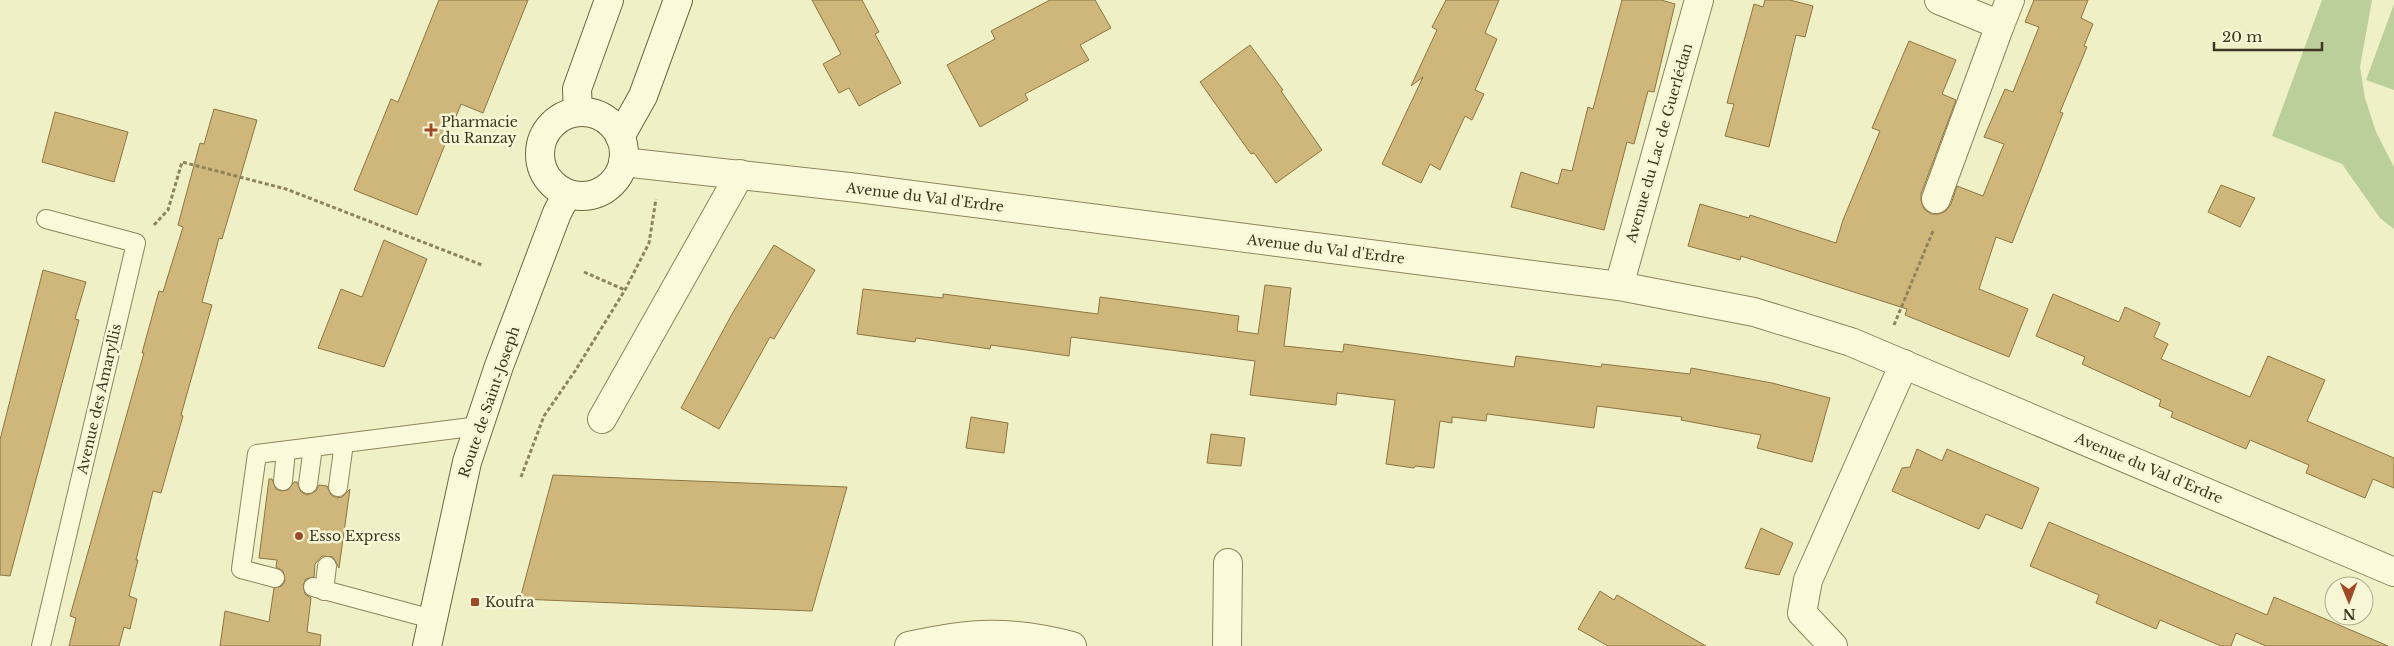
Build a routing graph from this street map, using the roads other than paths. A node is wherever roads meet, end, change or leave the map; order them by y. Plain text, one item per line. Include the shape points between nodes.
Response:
1 (609, 0) edge
2 (678, 0) edge
3 (1699, 0) edge
4 (1939, 0) edge
5 (2010, 0) edge
6 (2000, 25) junction
7 (578, 112) junction
8 (622, 150) junction
9 (740, 174) junction
10 (567, 194) junction
11 (1936, 199) road end
12 (46, 218) dead end
13 (1619, 286) junction
14 (1892, 360) junction
15 (602, 419) dead end
16 (478, 426) junction
17 (344, 443) junction
18 (314, 447) junction
19 (286, 451) junction
20 (283, 481) dead end
21 (308, 484) dead end
22 (338, 487) dead end
23 (1228, 563) dead end
24 (327, 566) dead end
25 (273, 571) dead end
26 (2394, 572) edge
27 (432, 619) junction
28 (41, 646) edge
29 (427, 646) edge
30 (909, 646) edge
31 (1072, 646) edge
32 (1227, 646) edge
33 (1833, 646) edge

1 - 7 street via 577,89
2 - 8 street
3 - 13 street, Avenue du Lac de Guerlédan
4 - 6 street
5 - 6 street
6 - 11 street
7 - 8 street via 591,113 613,126
7 - 10 street via 552,124 540,149 546,176
8 - 9 street, Avenue du Val d'Erdre
8 - 10 street via 619,174 612,184 591,195
9 - 13 street, Avenue du Val d'Erdre
9 - 15 street
10 - 16 street, Route de Saint-Joseph
12 - 28 lane, Avenue des Amaryllis via 136,243
13 - 14 street, Avenue du Val d'Erdre via 1754,312 1800,325
14 - 26 street, Avenue du Val d'Erdre
14 - 33 street via 1808,580 1802,613
16 - 17 lane
16 - 27 street, Route de Saint-Joseph via 466,462
17 - 18 lane
17 - 22 lane
18 - 19 lane
18 - 21 lane
19 - 20 lane
19 - 25 lane via 257,454 242,569
23 - 32 street
24 - 27 lane via 318,589
27 - 29 street, Route de Saint-Joseph
30 - 31 street via 955,636 994,633

